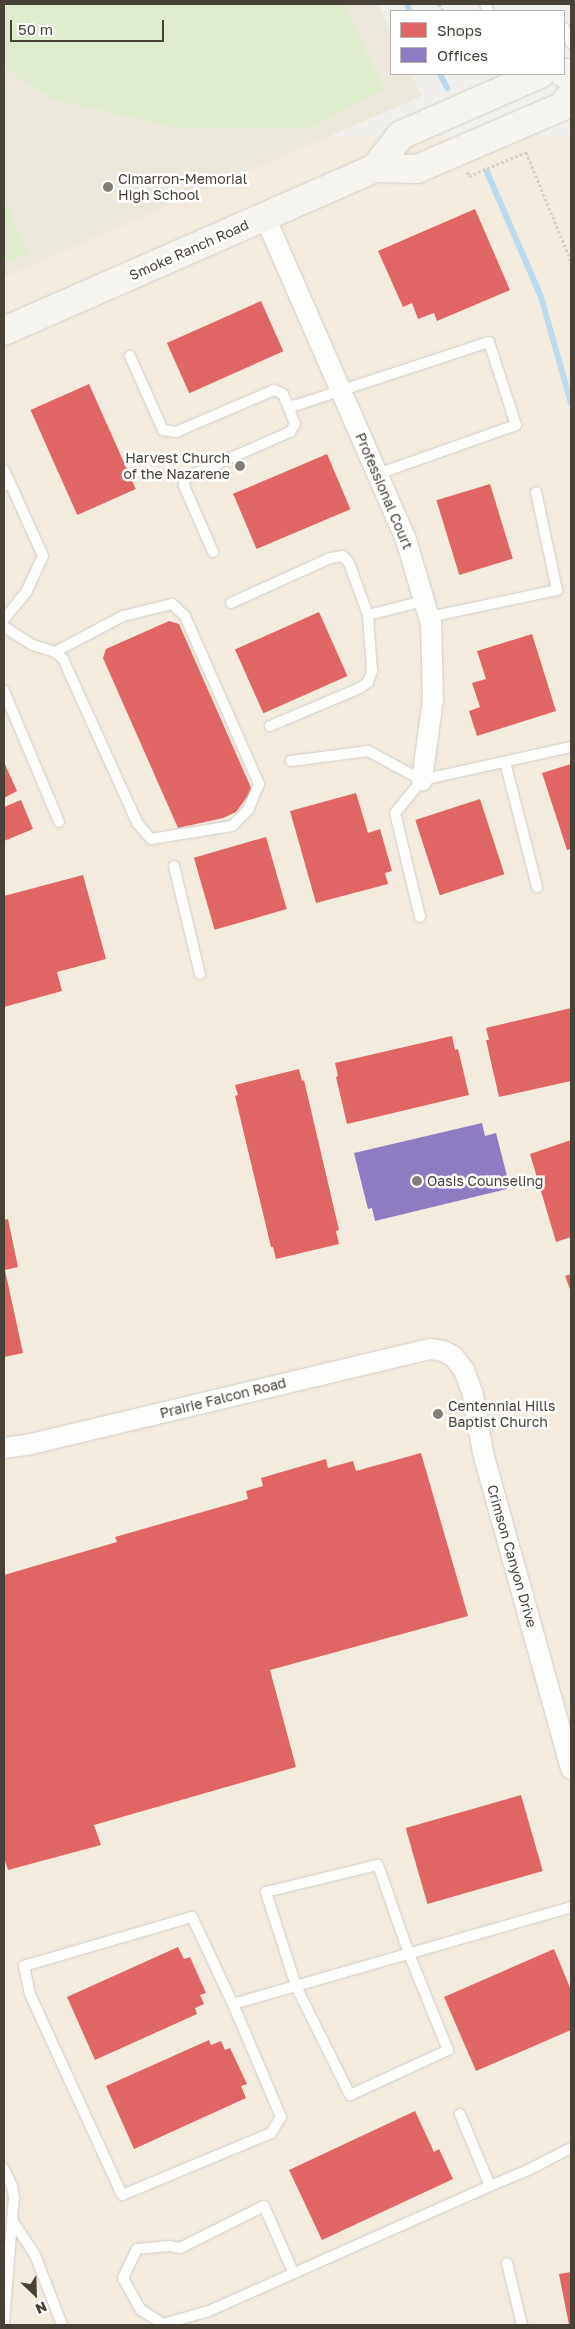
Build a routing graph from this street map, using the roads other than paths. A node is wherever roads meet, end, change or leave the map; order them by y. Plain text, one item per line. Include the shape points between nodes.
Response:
1 (565, 30) edge
2 (571, 43) edge
3 (527, 76) edge
4 (571, 95) edge
5 (375, 168) junction
6 (265, 217) junction
7 (4, 331) edge
8 (130, 356) dead end
9 (340, 389) junction
10 (288, 406) junction
11 (4, 470) edge
12 (378, 474) junction
13 (7, 484) edge
14 (536, 492) dead end
15 (213, 552) dead end
16 (231, 603) dead end
17 (427, 609) junction
18 (368, 615) junction
19 (4, 619) edge
20 (4, 627) edge
21 (55, 652) junction
22 (4, 691) edge
23 (270, 726) dead end
24 (571, 747) edge
25 (291, 761) dead end
26 (505, 762) junction
27 (422, 780) junction
28 (59, 822) dead end
29 (174, 866) dead end
30 (537, 887) dead end
31 (420, 917) dead end
32 (200, 974) dead end
33 (443, 1351) joint
34 (4, 1448) edge
35 (571, 1769) edge
36 (571, 1907) edge
37 (409, 1954) junction
38 (296, 1986) junction
39 (233, 2004) junction
40 (460, 2114) dead end
41 (571, 2148) edge
42 (4, 2169) edge
43 (490, 2186) junction
44 (12, 2220) junction
45 (506, 2263) dead end
46 (293, 2272) junction
47 (4, 2322) edge
48 (62, 2325) edge
49 (522, 2325) edge

1 - 2 lane
3 - 5 main road, Smoke Ranch Road via 401,135
4 - 5 main road, Smoke Ranch Road via 563,106 417,169
5 - 6 main road, Smoke Ranch Road
6 - 7 main road, Smoke Ranch Road
6 - 9 street, Professional Court
8 - 10 lane via 163,430 176,432 274,390 283,394
9 - 10 lane
9 - 12 street, Professional Court
9 - 12 lane via 488,342 516,425
10 - 15 lane via 295,424 290,432 185,478 184,486
11 - 13 lane
12 - 17 street, Professional Court via 406,540
13 - 19 lane via 43,556 27,591
14 - 17 lane via 557,590
16 - 18 lane via 330,558 343,556 349,563
17 - 18 lane
17 - 27 street, Professional Court via 433,699
18 - 23 lane via 372,671 368,682
20 - 21 lane via 33,644
21 - 21 lane via 63,658 138,824 151,839 232,826 248,810 259,784 185,616 172,604 123,616
22 - 28 lane
24 - 26 lane
25 - 27 lane via 368,751
26 - 27 lane
26 - 30 lane
27 - 31 lane via 394,813
29 - 32 lane
33 - 34 street, Prairie Falcon Road via 431,1349 380,1359
33 - 35 street, Crimson Canyon Drive via 453,1356 464,1370 473,1395 483,1453
36 - 37 lane
37 - 38 lane
37 - 38 lane via 378,1865 266,1892
37 - 38 lane via 448,2050 350,2095
38 - 39 lane
39 - 39 lane via 281,2117 271,2133 122,2195 30,1994 24,1966 192,1917
40 - 43 lane
41 - 43 lane
42 - 44 lane via 12,2186
43 - 46 lane
44 - 47 lane
44 - 48 lane via 35,2255
45 - 49 lane
46 - 46 lane via 210,2311 163,2324 140,2310 123,2278 137,2249 180,2248 264,2206

